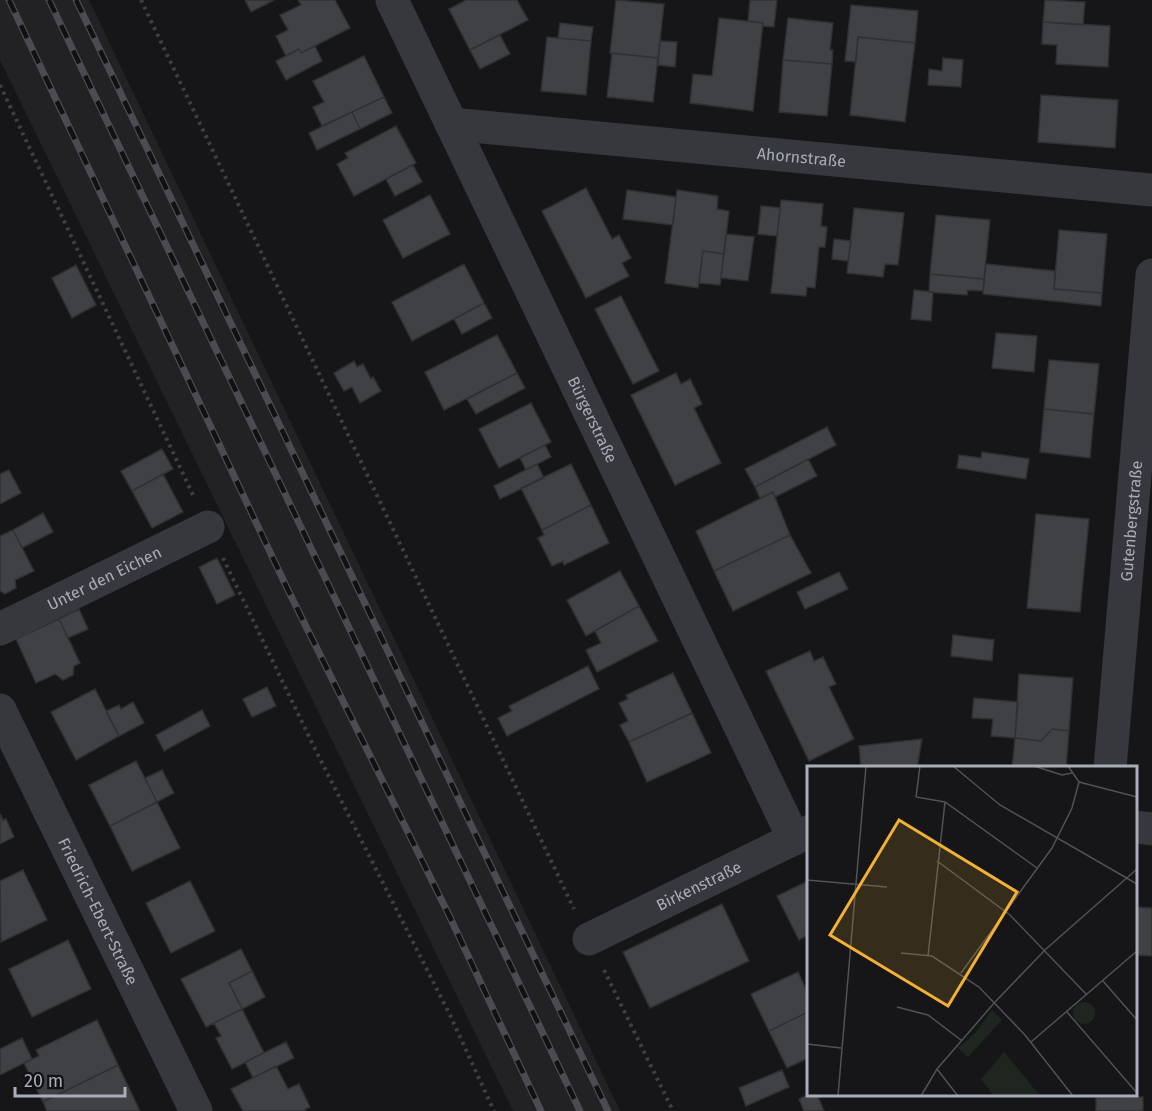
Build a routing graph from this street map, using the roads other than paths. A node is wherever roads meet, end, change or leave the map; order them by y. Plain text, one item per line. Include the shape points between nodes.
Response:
1 (392, 0) edge
2 (451, 124) junction
3 (1152, 190) edge
4 (1152, 275) edge
5 (208, 527) road end
6 (0, 629) edge
7 (0, 710) edge
8 (1110, 766) edge
9 (1137, 827) edge
10 (1152, 829) edge
11 (801, 835) edge
12 (589, 939) road end
13 (196, 1111) edge

1 - 2 street, Bürgerstraße
2 - 3 street, Ahornstraße
2 - 11 street, Bürgerstraße
4 - 8 street, Gutenbergstraße
5 - 6 street, Unter den Eichen
7 - 13 street, Friedrich-Ebert-Straße
9 - 10 street
11 - 12 street, Birkenstraße

